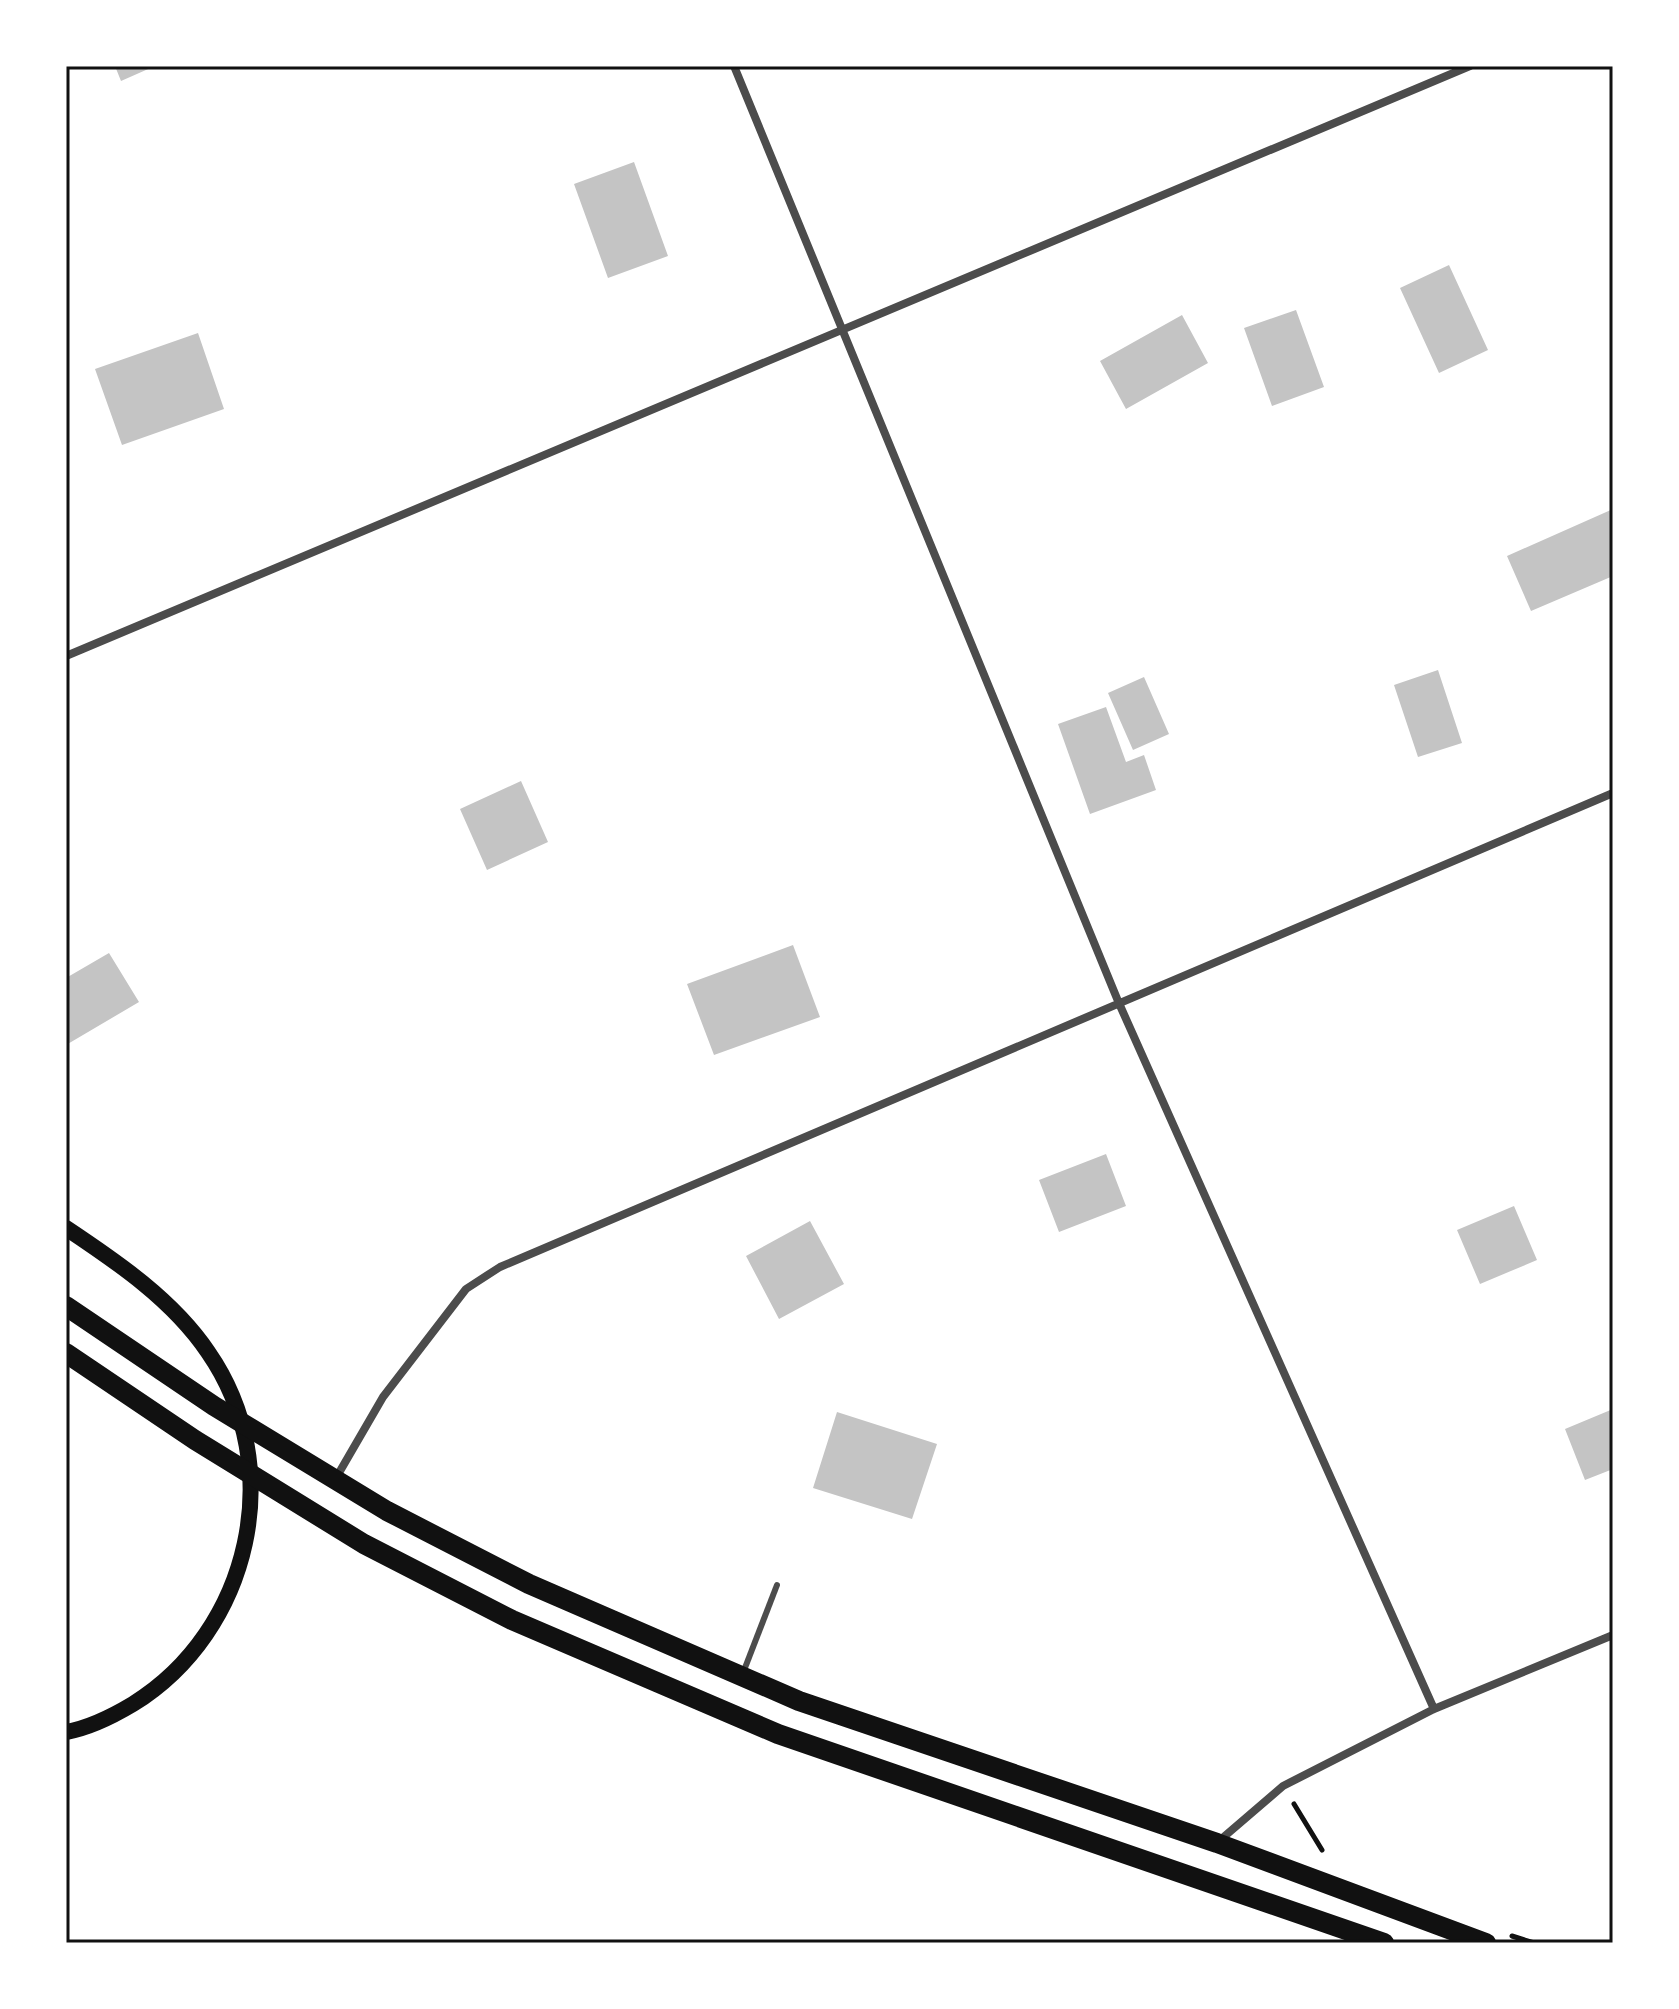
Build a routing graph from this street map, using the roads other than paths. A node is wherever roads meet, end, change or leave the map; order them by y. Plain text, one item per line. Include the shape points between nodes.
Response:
1 (734, 66) edge
2 (1470, 66) edge
3 (841, 329) junction
4 (66, 656) edge
5 (1613, 793) edge
6 (1118, 1001) junction
7 (66, 1228) edge
8 (66, 1306) edge
9 (66, 1353) edge
10 (335, 1479) junction
11 (777, 1585) dead end
12 (1613, 1635) edge
13 (742, 1676) junction
14 (1434, 1709) junction
15 (66, 1732) edge
16 (1217, 1843) junction
17 (1384, 1943) edge
18 (1486, 1943) edge

1 - 3 street
2 - 3 street
3 - 4 street
3 - 6 street
5 - 6 street
6 - 10 street via 500,1267 466,1289 383,1397
6 - 14 street
7 - 15 main road via 166,1303 208,1351 236,1403 249,1457 252,1505 246,1552 225,1603 196,1651 155,1690 114,1715
8 - 10 main road via 214,1406
9 - 17 main road via 364,1544 512,1620 778,1734
10 - 13 main road via 529,1584
11 - 13 lane
12 - 14 street
13 - 16 main road via 799,1701
14 - 16 street via 1283,1786
16 - 18 main road

